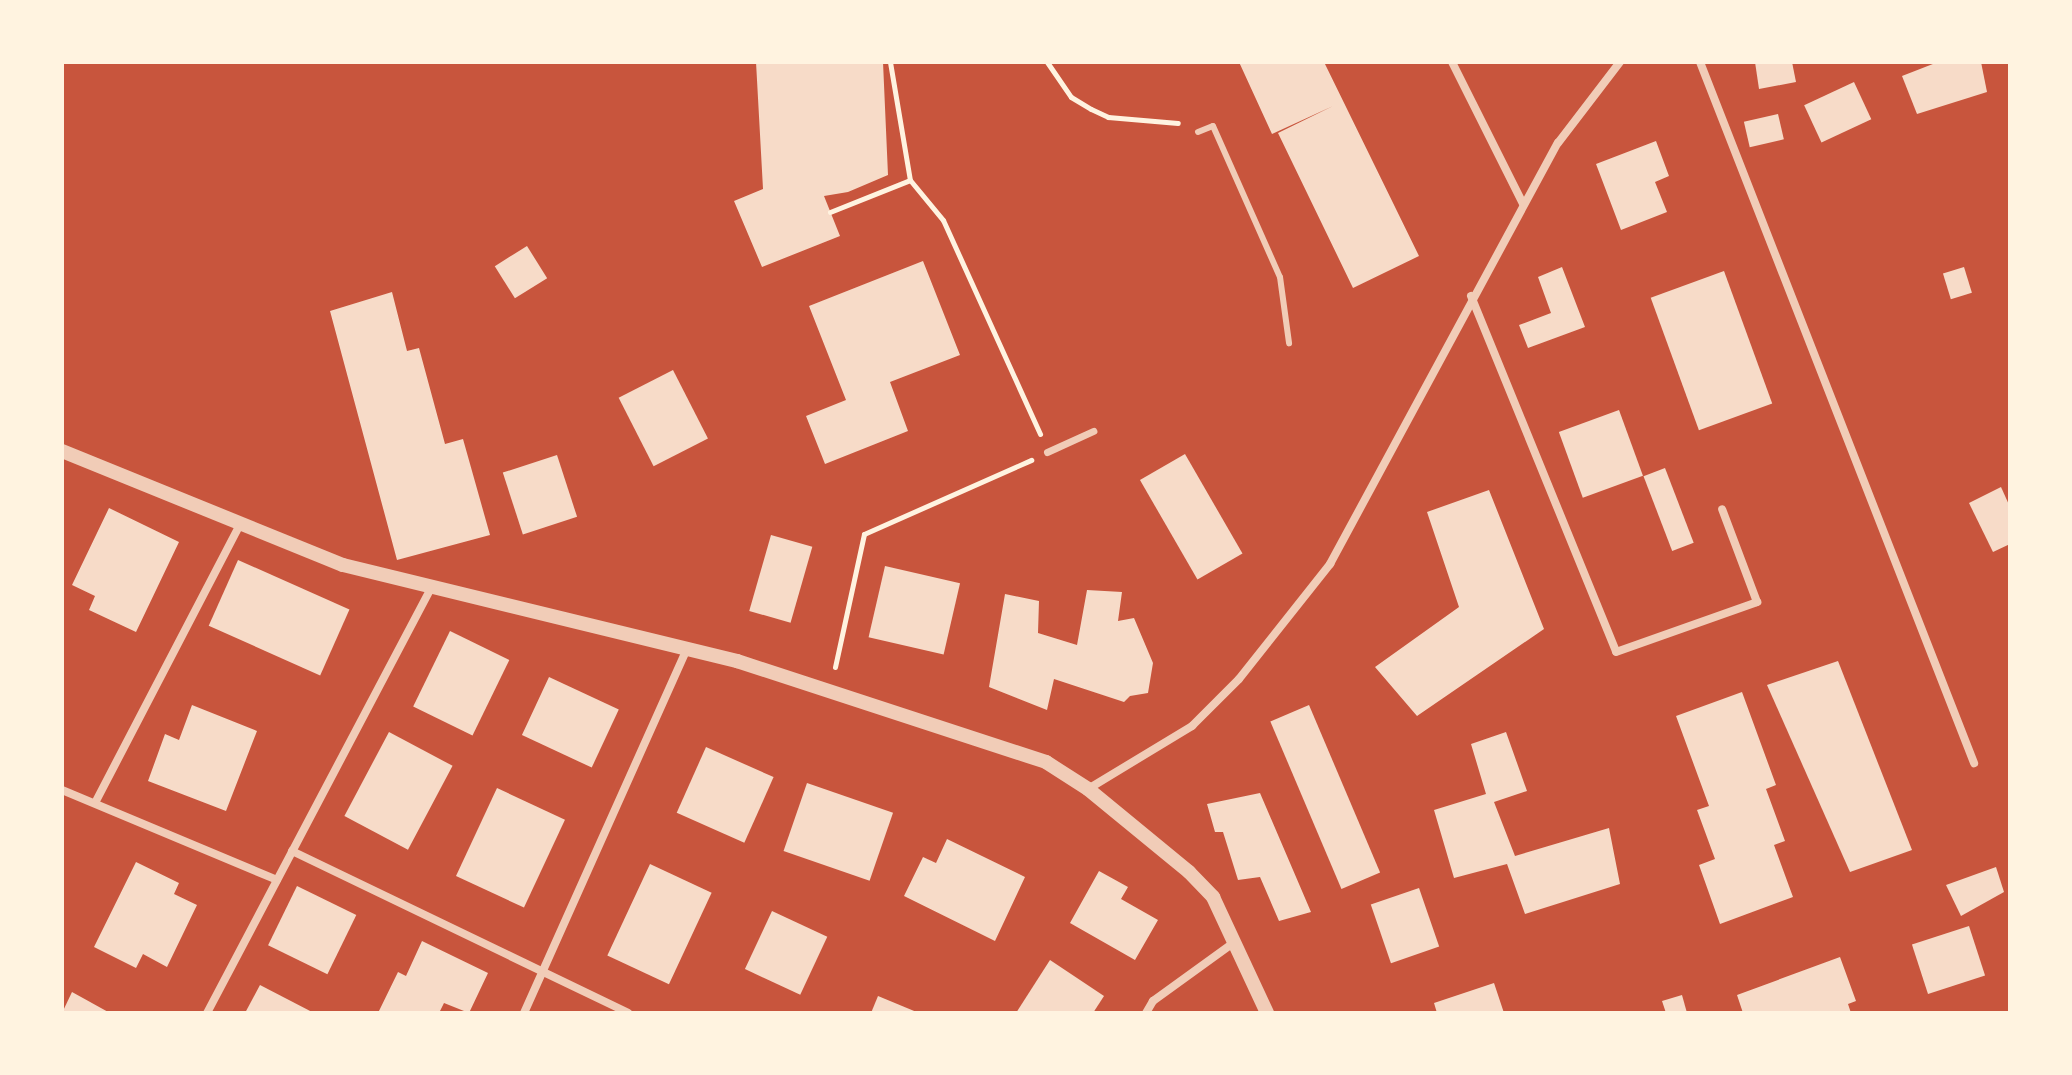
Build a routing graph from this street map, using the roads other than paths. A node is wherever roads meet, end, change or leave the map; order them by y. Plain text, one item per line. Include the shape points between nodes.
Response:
1 (1452, 62) edge
2 (1620, 62) edge
3 (1700, 62) edge
4 (1198, 132) road end
5 (1523, 204) junction
6 (1471, 296) junction
7 (1289, 343) dead end
8 (1093, 431) dead end
9 (62, 451) edge
10 (1047, 452) road end
11 (1722, 509) dead end
12 (240, 524) junction
13 (432, 586) junction
14 (687, 648) junction
15 (1974, 763) dead end
16 (1088, 789) junction
17 (62, 790) edge
18 (95, 803) junction
19 (292, 851) junction
20 (277, 880) junction
21 (1236, 941) junction
22 (541, 975) junction
23 (207, 1013) edge
24 (524, 1013) edge
25 (628, 1013) edge
26 (1146, 1013) edge
27 (1267, 1013) edge

1 - 5 street
2 - 5 street via 1558,143
3 - 15 street
4 - 7 lane via 1213,126 1280,277
5 - 6 street
6 - 11 street via 1616,652 1757,602
6 - 16 street via 1330,564 1286,624 1192,726
8 - 10 street
9 - 12 street
12 - 13 street via 343,565
12 - 18 street
13 - 14 street
13 - 19 street
14 - 16 street via 1046,762
14 - 22 street
16 - 21 street via 1189,872 1213,897
17 - 18 street
18 - 20 street
19 - 20 street
19 - 22 street
20 - 23 street
21 - 26 street via 1153,1001
21 - 27 street
22 - 24 street
22 - 25 street

